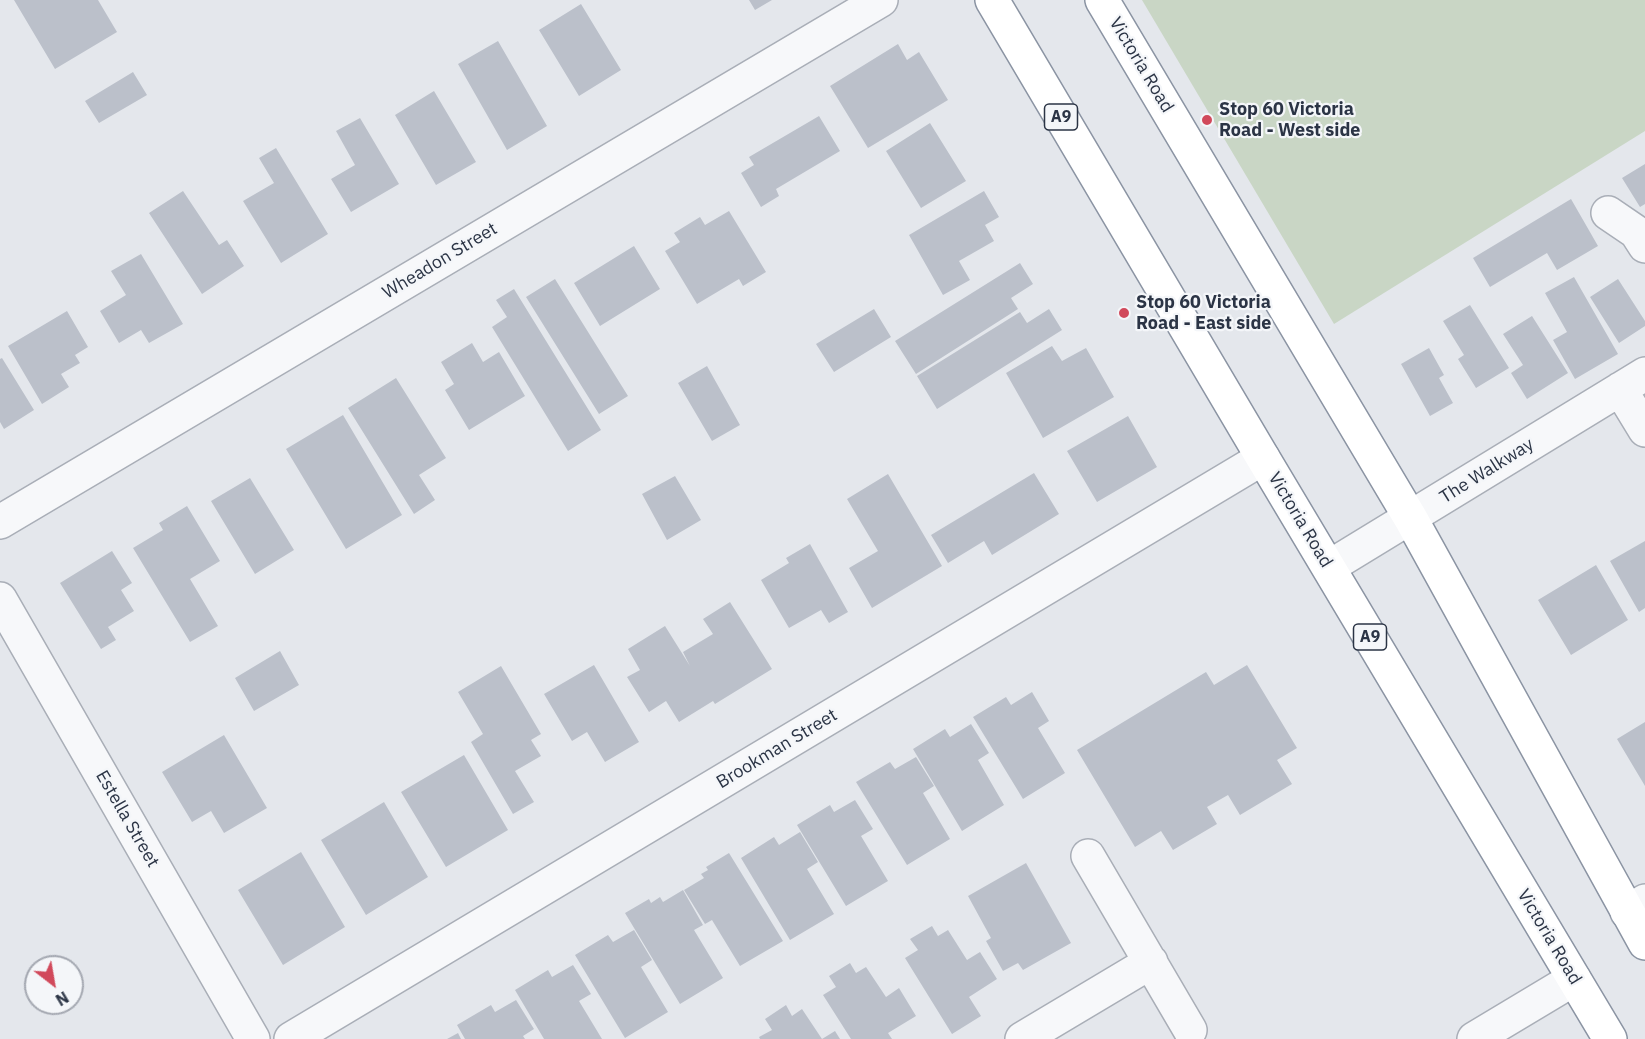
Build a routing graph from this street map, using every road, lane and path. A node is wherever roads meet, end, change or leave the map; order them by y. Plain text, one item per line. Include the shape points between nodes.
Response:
1 (881, 0) edge
2 (992, 0) edge
3 (1102, 0) edge
4 (1608, 213) dead end
5 (1645, 246) edge
6 (1633, 381) edge
7 (1645, 430) edge
8 (1263, 458) junction
9 (1411, 519) junction
10 (0, 522) edge
11 (1329, 567) junction
12 (0, 599) edge
13 (1088, 856) dead end
14 (1636, 907) edge
15 (1645, 943) edge
16 (1151, 962) junction
17 (1574, 979) junction
18 (1190, 1030) dead end
19 (254, 1039) edge
20 (291, 1039) edge
21 (1022, 1039) edge
22 (1474, 1039) edge
23 (1610, 1039) edge

1 - 10 street, Wheadon Street
2 - 8 highway, Victoria Road / A9
3 - 9 highway, Victoria Road
4 - 5 street via 1636,232
6 - 7 street
6 - 9 street, The Walkway
8 - 11 highway, Victoria Road / A9
8 - 20 street, Brookman Street
9 - 11 street, The Walkway
9 - 14 highway, Victoria Road
11 - 17 highway, Victoria Road / A9
12 - 19 street, Estella Street
13 - 16 street
14 - 15 highway, Victoria Road
16 - 18 street
16 - 21 street
17 - 22 street
17 - 23 highway, Victoria Road / A9

